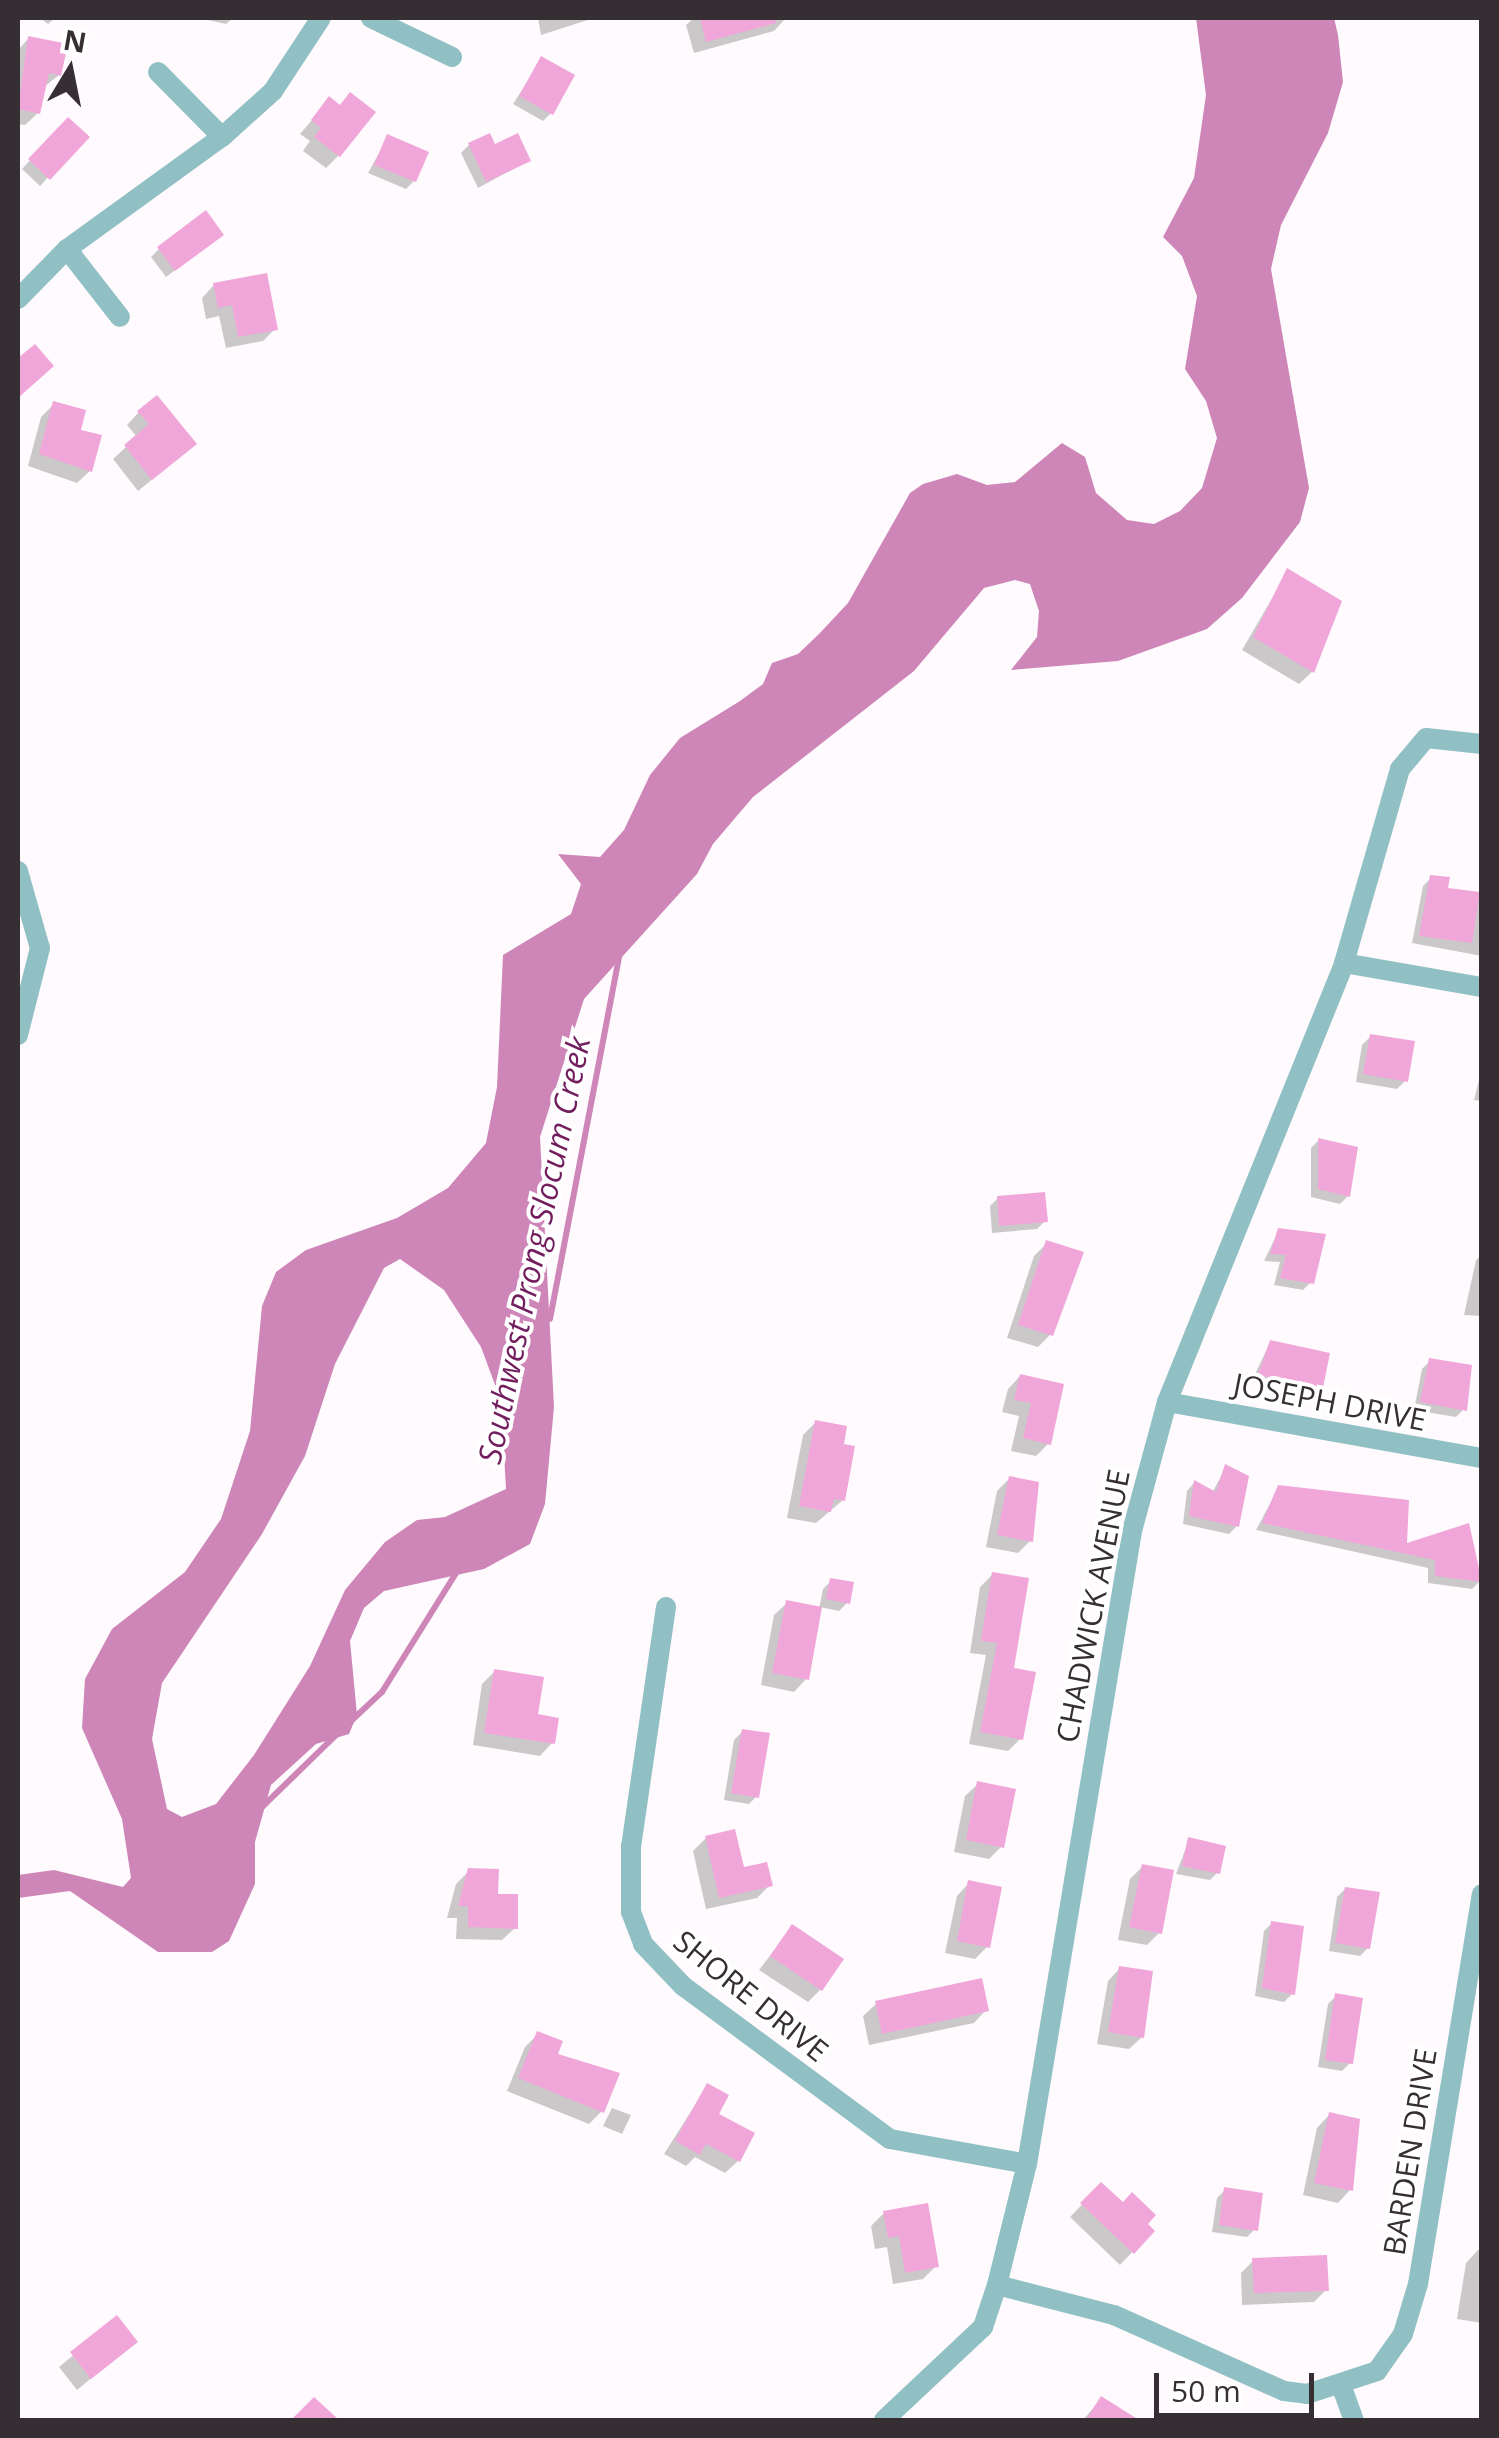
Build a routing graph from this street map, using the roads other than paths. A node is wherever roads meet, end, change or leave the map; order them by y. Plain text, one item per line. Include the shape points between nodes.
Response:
1 (321, 18) edge
2 (372, 18) edge
3 (452, 57) dead end
4 (158, 72) dead end
5 (222, 137) junction
6 (67, 249) junction
7 (18, 299) edge
8 (120, 317) dead end
9 (1482, 744) edge
10 (18, 871) edge
11 (1344, 963) junction
12 (1482, 987) edge
13 (18, 1035) edge
14 (1167, 1402) junction
15 (1482, 1458) edge
16 (666, 1607) dead end
17 (1482, 1894) edge
18 (1027, 2164) junction
19 (997, 2285) junction
20 (1341, 2385) junction
21 (884, 2420) edge
22 (1354, 2420) edge

1 - 5 street via 296,64
2 - 3 street
4 - 5 street
5 - 6 street
6 - 7 street
6 - 8 street
9 - 11 street, CHADWICK AVENUE via 1426,738 1400,769
10 - 13 street via 40,948
11 - 12 street
11 - 14 street, CHADWICK AVENUE
14 - 15 street, JOSEPH DRIVE
14 - 18 street, CHADWICK AVENUE via 1132,1531
16 - 18 street, SHORE DRIVE via 628,1887 643,1944 683,1986 890,2139
17 - 20 street, BARDEN DRIVE via 1418,2284 1387,2361
18 - 19 street, CHADWICK AVENUE
19 - 20 street, BARDEN DRIVE via 1114,2315 1284,2391 1307,2394
19 - 21 street, CHADWICK AVENUE via 983,2327
20 - 22 street

